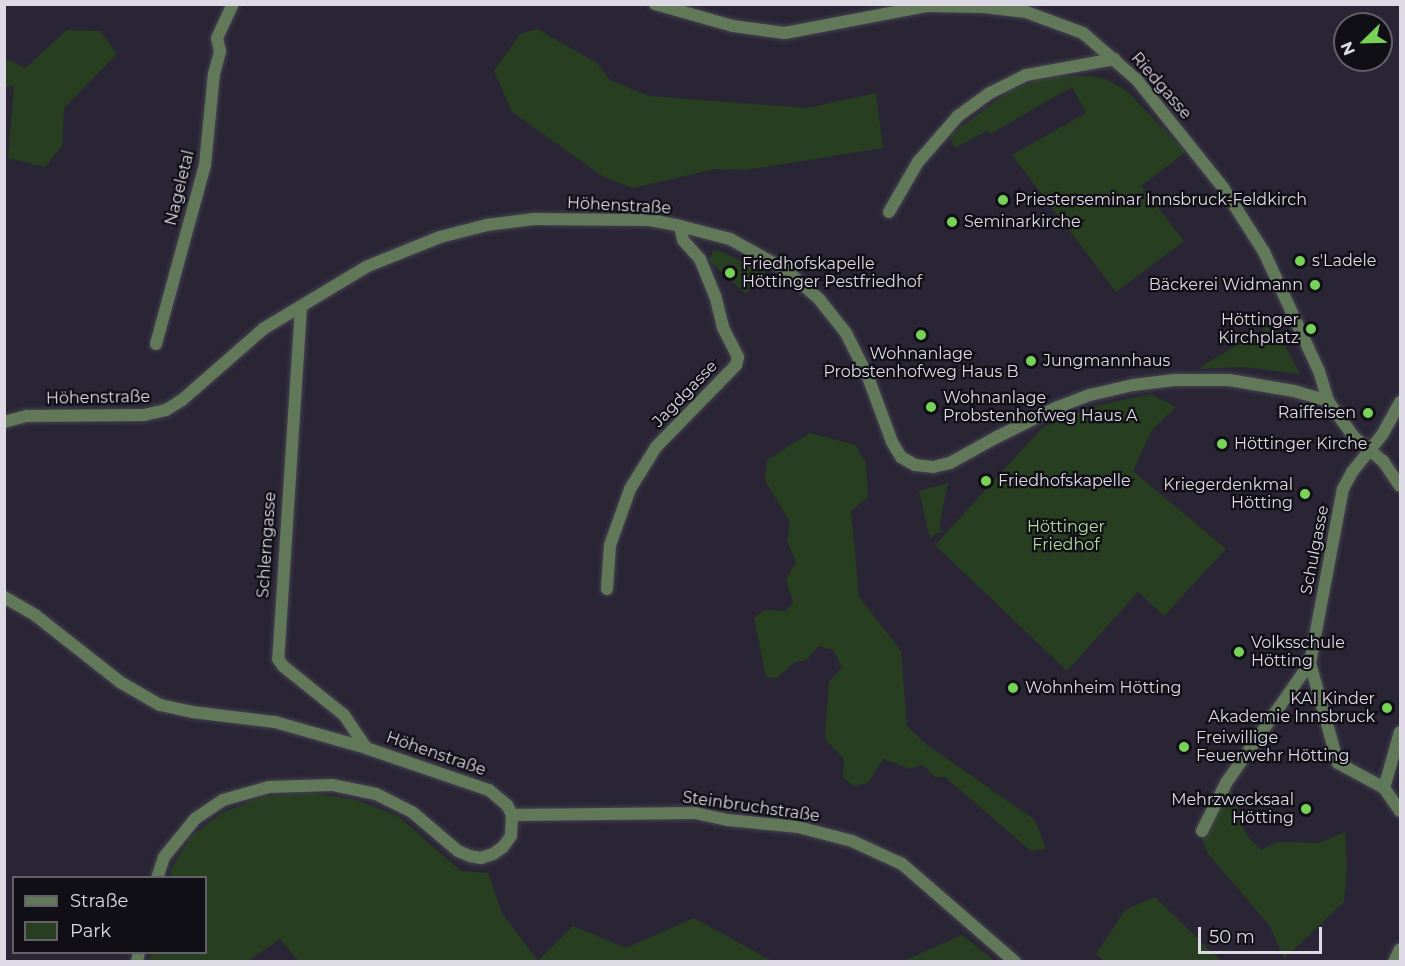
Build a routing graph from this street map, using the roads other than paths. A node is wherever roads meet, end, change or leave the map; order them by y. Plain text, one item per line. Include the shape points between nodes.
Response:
1 (233, 4) edge
2 (655, 4) edge
3 (1115, 59) junction
4 (889, 212) dead end
5 (680, 226) junction
6 (301, 307) junction
7 (156, 344) dead end
8 (1328, 401) junction
9 (1401, 402) edge
10 (4, 422) edge
11 (1369, 451) junction
12 (1401, 486) edge
13 (607, 589) dead end
14 (4, 597) edge
15 (1310, 663) junction
16 (1401, 732) edge
17 (366, 748) junction
18 (1384, 788) junction
19 (1400, 811) edge
20 (512, 814) junction
21 (1401, 825) edge
22 (1202, 831) dead end
23 (158, 876) edge
24 (1401, 949) edge
25 (1015, 962) edge
26 (1394, 962) edge

1 - 7 street, Nageletal via 217,38 220,51 205,165
2 - 3 street, Riedgasse via 733,26 785,33 927,6 1026,12 1083,33
3 - 4 street via 1026,75 990,93 958,116 918,162
3 - 8 street, Riedgasse via 1137,80 1222,186 1264,252 1319,371
5 - 6 street, Höhenstraße via 650,220 603,219 534,219 487,225 440,237 381,260
5 - 8 street, Höhenstraße via 730,239 759,253 819,299 857,353 892,442 901,456 915,465 933,467 950,463 1075,400 1161,381 1250,382
5 - 13 street, Jagdgasse via 683,240 700,259 716,296 723,327 738,357 736,366 656,447 630,489 610,545
6 - 10 street, Höhenstraße via 263,329 166,410 144,415 27,416
6 - 17 street, Schlerngasse via 278,659 344,716
8 - 11 street, Riedgasse
9 - 11 street, Schulgasse
11 - 12 street, Riedgasse via 1383,461
11 - 15 street, Schulgasse via 1343,489
14 - 17 street, Höhenstraße via 52,628 120,682 160,705 283,724
15 - 18 street, Schulgasse via 1338,763
15 - 22 street, Schulgasse via 1226,783
16 - 18 street
17 - 20 street, Höhenstraße via 489,790
18 - 19 street
19 - 21 street
20 - 23 street via 511,836 503,847 487,856 470,856 390,799 324,785 269,787 224,800 195,819 164,857
20 - 25 street, Steinbruchstraße via 695,813 798,827 852,841 902,864
24 - 26 street

